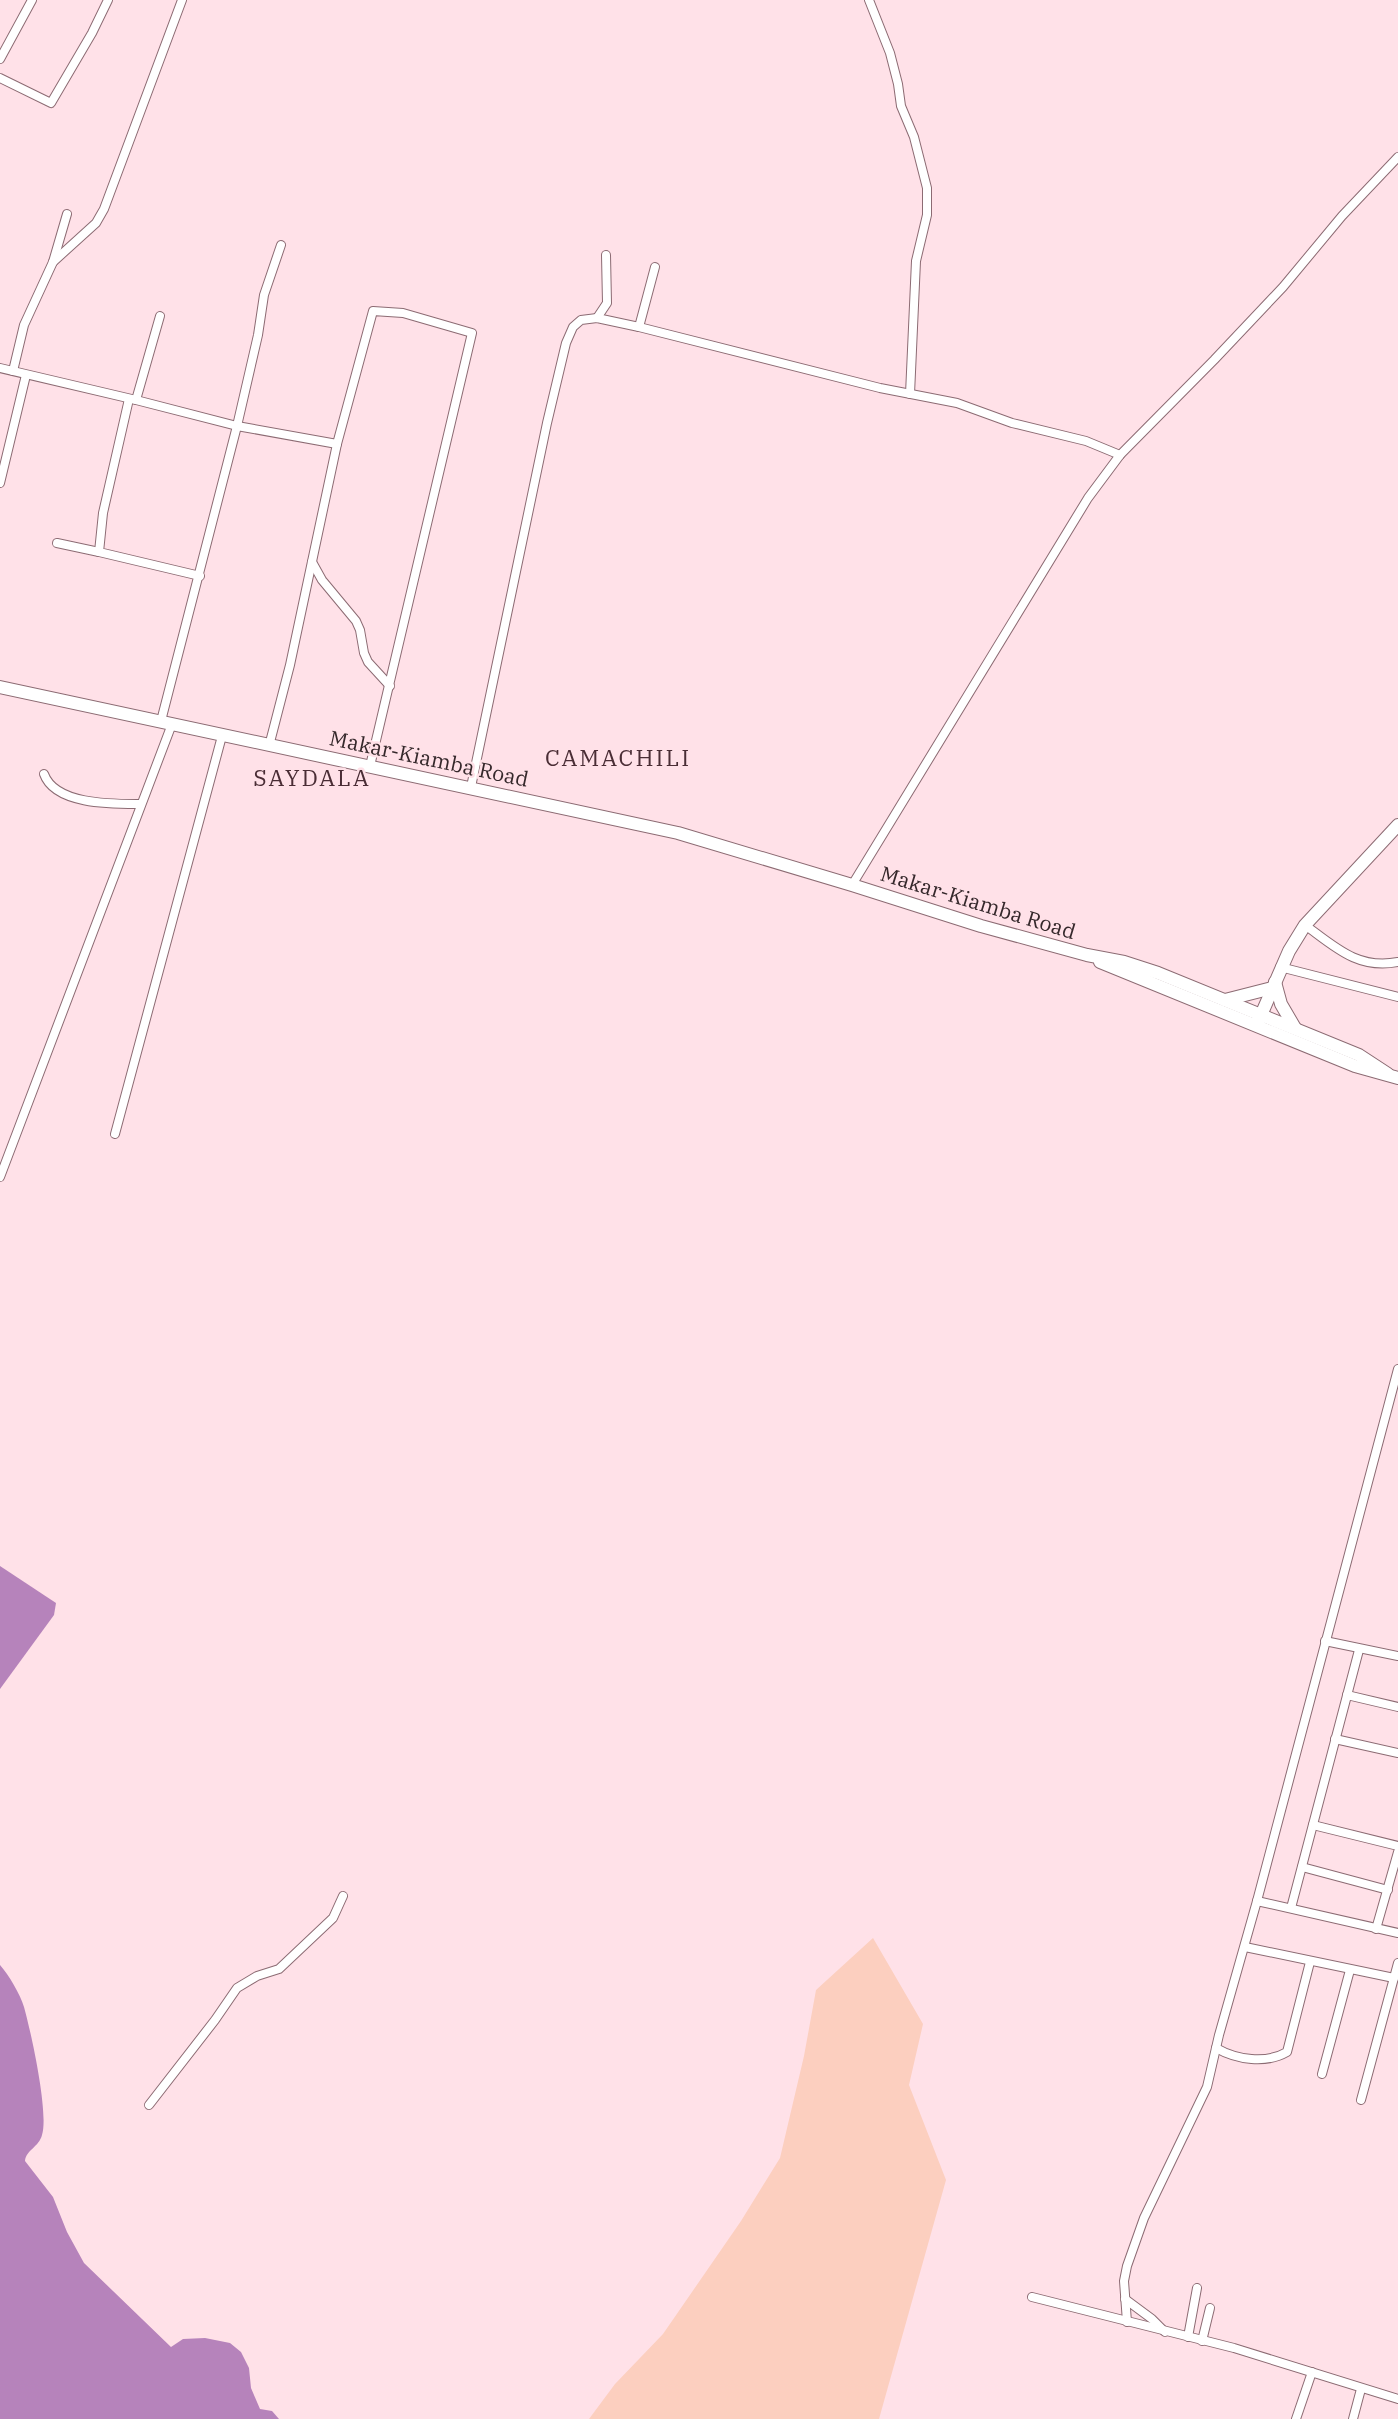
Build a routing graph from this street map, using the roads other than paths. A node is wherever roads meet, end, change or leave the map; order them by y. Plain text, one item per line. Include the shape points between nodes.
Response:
1 (32, 0) edge
2 (108, 0) edge
3 (182, 0) edge
4 (869, 0) edge
5 (0, 59) edge
6 (0, 78) edge
7 (1398, 157) edge
8 (67, 214) dead end
9 (281, 245) dead end
10 (606, 255) dead end
11 (53, 262) junction
12 (655, 267) dead end
13 (160, 316) dead end
14 (597, 318) junction
15 (639, 327) junction
16 (0, 368) edge
17 (13, 371) junction
18 (26, 375) junction
19 (910, 394) junction
20 (132, 399) junction
21 (237, 426) junction
22 (337, 444) junction
23 (1119, 455) junction
24 (0, 483) edge
25 (57, 543) dead end
26 (99, 552) junction
27 (312, 562) junction
28 (200, 576) junction
29 (390, 686) junction
30 (0, 687) edge
31 (167, 722) junction
32 (222, 736) junction
33 (269, 746) junction
34 (370, 766) junction
35 (44, 774) dead end
36 (471, 788) junction
37 (140, 804) junction
38 (1398, 825) edge
39 (852, 885) junction
40 (1305, 925) junction
41 (1087, 955) junction
42 (1398, 962) edge
43 (1280, 967) junction
44 (1273, 985) junction
45 (1398, 997) edge
46 (1225, 1000) junction
47 (1259, 1020) junction
48 (1295, 1028) junction
49 (1393, 1076) edge
50 (115, 1135) dead end
51 (0, 1177) edge
52 (1398, 1370) edge
53 (1325, 1641) junction
54 (1359, 1650) junction
55 (1398, 1656) edge
56 (1347, 1695) junction
57 (1398, 1707) edge
58 (1335, 1739) junction
59 (1398, 1753) edge
60 (1313, 1825) junction
61 (1398, 1846) edge
62 (1398, 1852) edge
63 (1302, 1867) junction
64 (1388, 1890) junction
65 (343, 1896) dead end
66 (1258, 1901) junction
67 (1291, 1908) junction
68 (1376, 1929) junction
69 (1398, 1933) edge
70 (1245, 1947) junction
71 (1310, 1962) junction
72 (1350, 1970) junction
73 (1396, 1971) edge
74 (1216, 2048) junction
75 (1322, 2074) dead end
76 (1361, 2100) dead end
77 (149, 2105) dead end
78 (1197, 2288) dead end
79 (1032, 2297) dead end
80 (1125, 2299) junction
81 (1210, 2308) dead end
82 (1126, 2322) junction
83 (1165, 2332) junction
84 (1188, 2337) junction
85 (1202, 2341) junction
86 (1312, 2372) junction
87 (1362, 2389) junction
88 (1398, 2399) edge
89 (1296, 2419) edge
90 (1353, 2419) edge

1 - 5 street
2 - 6 street via 51,103
3 - 11 street via 104,209 96,223
4 - 19 street via 890,53 927,188 927,215 916,261
7 - 23 street via 1283,287
8 - 11 street
9 - 21 street via 264,295
10 - 14 street via 607,303
11 - 17 street via 29,314
12 - 15 street
13 - 20 street
14 - 15 street
14 - 36 street via 581,320 566,343
15 - 19 street
16 - 17 street
17 - 18 street
18 - 20 street
18 - 24 street
19 - 23 street via 1053,431
20 - 21 street
20 - 26 street via 103,513
21 - 22 street
21 - 28 street
22 - 27 street
22 - 29 street via 373,311 404,313 472,333
23 - 39 street via 1080,510
25 - 26 street
26 - 28 street
27 - 29 street via 356,621 368,662
27 - 33 street
28 - 31 street
29 - 34 street
30 - 31 main road, Makar-Kiamba Road
31 - 32 main road, Makar-Kiamba Road
31 - 37 street
32 - 33 main road, Makar-Kiamba Road
32 - 50 street
33 - 34 main road, Makar-Kiamba Road
34 - 36 main road, Makar-Kiamba Road
35 - 37 street via 51,786 64,794
36 - 39 main road, Makar-Kiamba Road via 678,834
37 - 51 street
38 - 40 main road
39 - 41 main road, Makar-Kiamba Road
40 - 42 street via 1353,959
40 - 43 main road
41 - 46 main road, Makar-Kiamba Road via 1124,962
41 - 47 main road, Makar-Kiamba Road via 1119,971
43 - 44 main road
43 - 45 street
44 - 46 main road
44 - 47 main road
44 - 48 main road
46 - 47 main road, Makar-Kiamba Road
47 - 48 main road, Makar-Kiamba Road
47 - 49 main road, Makar-Kiamba Road via 1355,1066
48 - 49 main road, Makar-Kiamba Road via 1359,1055
52 - 53 street
53 - 54 street
53 - 66 street
54 - 55 street
54 - 56 street
56 - 57 street
56 - 58 street
58 - 59 street
58 - 60 street
60 - 61 street
60 - 63 street
62 - 64 street
63 - 64 street
63 - 67 street
64 - 68 street
65 - 77 street via 333,1918 279,1969 237,1988
66 - 67 street
66 - 70 street
67 - 68 street
68 - 69 street
70 - 71 street
70 - 74 street
71 - 72 street
71 - 74 street via 1287,2052 1252,2059
72 - 73 street
72 - 75 street
73 - 76 street
74 - 80 street via 1201,2101 1131,2251
78 - 84 street
79 - 82 street
80 - 82 street
80 - 83 street
81 - 85 street
82 - 83 street
83 - 84 street
84 - 85 street
85 - 86 street
86 - 87 street
86 - 89 street
87 - 88 street
87 - 90 street

